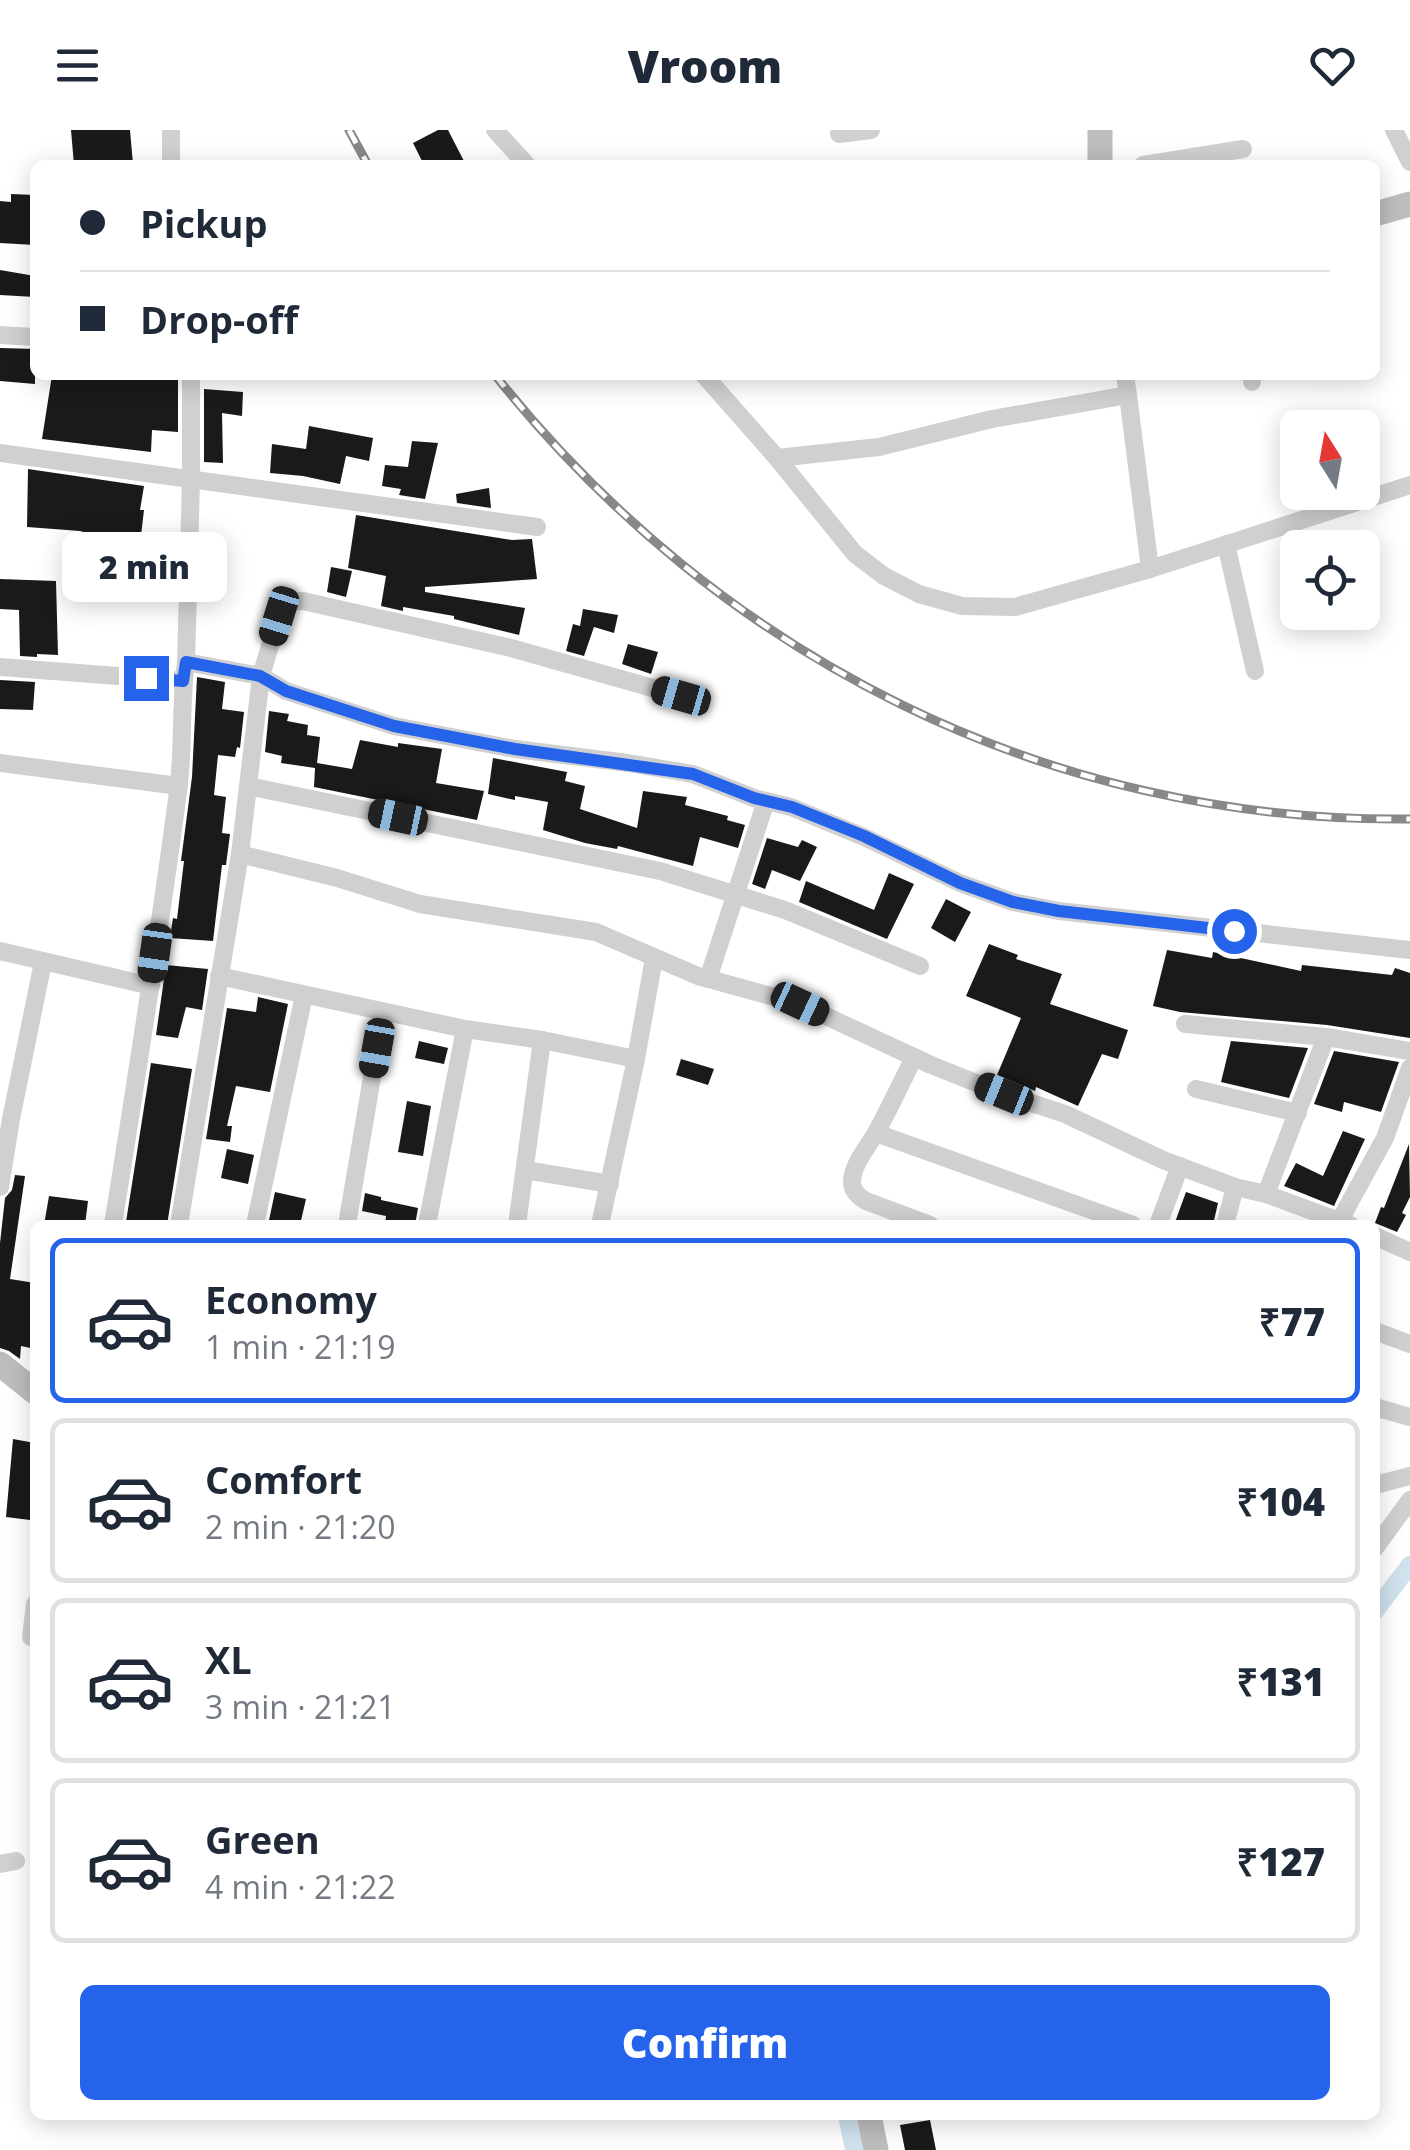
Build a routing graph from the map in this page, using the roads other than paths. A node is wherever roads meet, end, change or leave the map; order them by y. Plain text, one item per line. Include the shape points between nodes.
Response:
1 (170, 130) edge
2 (494, 130) edge
3 (871, 130) edge
4 (1100, 130) edge
5 (1394, 130) edge
6 (839, 134) dead end
7 (1243, 149) dead end
8 (171, 160) edge
9 (521, 160) edge
10 (1100, 160) edge
11 (1174, 160) edge
12 (1410, 162) edge
13 (1410, 204) edge
14 (1380, 213) edge
15 (0, 335) edge
16 (30, 337) edge
17 (191, 380) edge
18 (708, 380) edge
19 (1126, 380) edge
20 (1128, 395) junction
21 (0, 453) edge
22 (777, 458) junction
23 (191, 480) junction
24 (1410, 485) edge
25 (538, 527) dead end
26 (1226, 544) junction
27 (1150, 569) junction
28 (0, 667) edge
29 (1255, 670) dead end
30 (185, 672) junction
31 (260, 676) junction
32 (681, 696) dead end
33 (0, 763) edge
34 (179, 786) junction
35 (248, 786) junction
36 (766, 800) junction
37 (240, 854) junction
38 (736, 894) junction
39 (1410, 950) edge
40 (0, 952) edge
41 (654, 958) junction
42 (43, 962) junction
43 (920, 966) dead end
44 (219, 976) junction
45 (708, 979) junction
46 (150, 986) junction
47 (304, 995) junction
48 (384, 1012) junction
49 (1185, 1024) dead end
50 (465, 1029) junction
51 (1326, 1037) junction
52 (542, 1040) junction
53 (1410, 1051) edge
54 (914, 1058) junction
55 (636, 1060) junction
56 (1410, 1068) edge
57 (1196, 1088) dead end
58 (1298, 1113) junction
59 (876, 1133) junction
60 (1180, 1166) junction
61 (525, 1170) junction
62 (610, 1184) junction
63 (0, 1187) edge
64 (1235, 1187) junction
65 (1266, 1194) junction
66 (114, 1220) edge
67 (180, 1220) edge
68 (256, 1220) edge
69 (348, 1220) edge
70 (429, 1220) edge
71 (518, 1220) edge
72 (601, 1220) edge
73 (917, 1220) edge
74 (1119, 1220) edge
75 (1160, 1220) edge
76 (1226, 1220) edge
77 (1339, 1220) edge
78 (1346, 1220) edge
79 (1380, 1238) edge
80 (1410, 1252) edge
81 (1380, 1333) edge
82 (1410, 1344) edge
83 (0, 1364) edge
84 (30, 1388) edge
85 (1380, 1409) edge
86 (1410, 1417) edge
87 (1410, 1476) edge
88 (1380, 1484) edge
89 (1410, 1500) edge
90 (1380, 1541) edge
91 (870, 2120) edge
92 (876, 2150) edge

1 - 8 street
2 - 9 street
3 - 6 street
4 - 10 main road
5 - 12 street
7 - 11 street
13 - 14 main road
15 - 16 street
17 - 23 street
18 - 22 street
19 - 20 street
20 - 22 street via 879,448
20 - 27 street
21 - 23 street
22 - 27 street via 855,554 919,594 962,606 1015,608
23 - 25 street
23 - 30 street
24 - 26 street
26 - 27 street
26 - 29 street
28 - 30 street
30 - 31 street
30 - 34 street
31 - 32 street via 282,608 303,601 511,648
31 - 35 street
31 - 36 street via 394,726 693,774
33 - 34 street
34 - 46 street
35 - 37 street
35 - 38 street via 660,871
36 - 38 street
36 - 39 street via 1013,902
37 - 41 street via 420,904 596,932
37 - 44 street
38 - 43 street
38 - 45 street
40 - 42 street
41 - 45 street
41 - 55 street
42 - 46 street
42 - 63 street
44 - 47 street
44 - 67 street
45 - 54 street via 800,1004
46 - 66 street
47 - 48 street
47 - 68 street
48 - 50 street
48 - 69 street
49 - 51 street
50 - 52 street
50 - 70 street
51 - 53 street
51 - 58 street
52 - 55 street
52 - 61 street
54 - 59 street
54 - 60 street via 1066,1114
55 - 62 street
56 - 78 street via 1386,1138
57 - 58 street
58 - 65 street
59 - 73 street via 854,1172 854,1191
59 - 74 street
60 - 64 street
60 - 75 street
61 - 62 street
61 - 71 street
62 - 72 street
64 - 65 street
64 - 76 street
65 - 77 street
79 - 80 street
81 - 82 street
83 - 84 main road
85 - 86 street
87 - 88 street
89 - 90 street
91 - 92 main road

